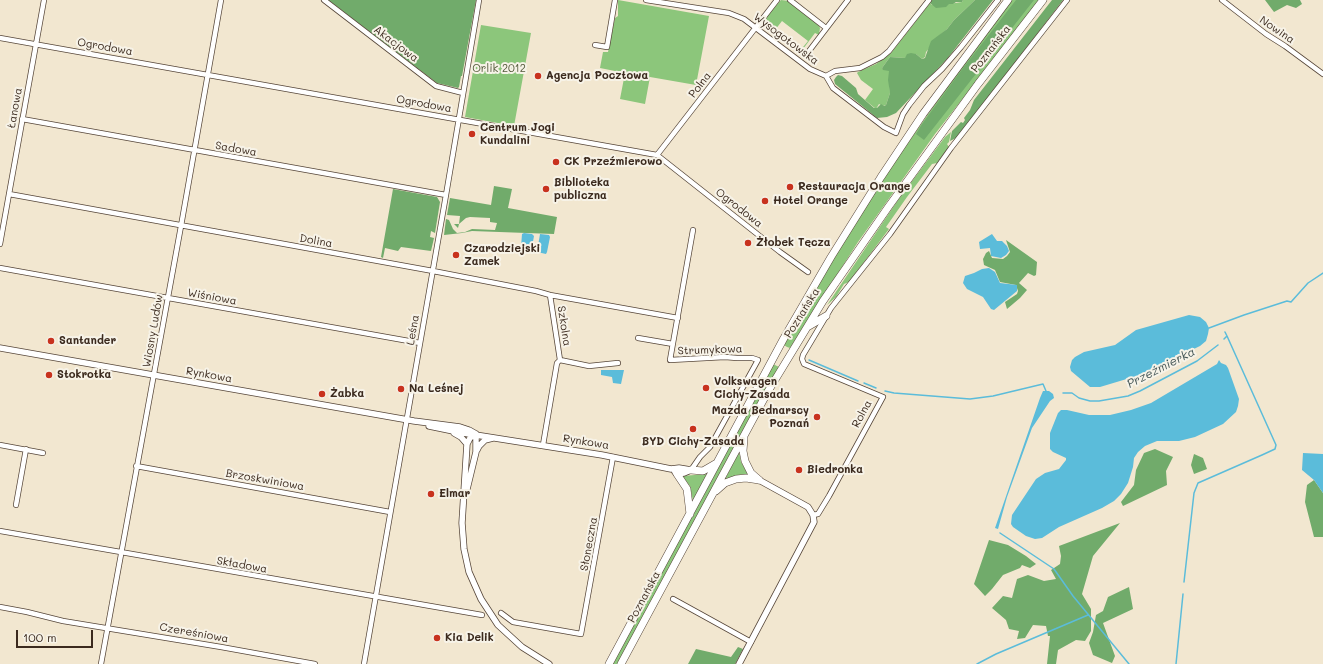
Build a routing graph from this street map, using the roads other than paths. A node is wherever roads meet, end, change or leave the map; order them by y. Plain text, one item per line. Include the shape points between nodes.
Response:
1 (44, 0) edge
2 (220, 0) edge
3 (324, 0) edge
4 (479, 0) edge
5 (615, 0) edge
6 (646, 0) edge
7 (777, 0) edge
8 (790, 0) edge
9 (848, 0) edge
10 (929, 0) edge
11 (998, 0) edge
12 (1008, 0) edge
13 (1043, 0) edge
14 (1066, 0) edge
15 (1222, 0) edge
16 (756, 27) junction
17 (826, 28) junction
18 (0, 38) edge
19 (36, 44) junction
20 (595, 45) dead end
21 (809, 51) dead end
22 (1323, 74) edge
23 (208, 75) junction
24 (826, 76) junction
25 (463, 93) junction
26 (22, 119) junction
27 (459, 120) junction
28 (195, 150) junction
29 (657, 155) junction
30 (9, 194) junction
31 (446, 195) junction
32 (181, 226) junction
33 (693, 230) dead end
34 (0, 244) edge
35 (0, 268) edge
36 (432, 271) junction
37 (808, 272) dead end
38 (550, 295) junction
39 (168, 298) junction
40 (826, 316) junction
41 (678, 318) junction
42 (803, 332) junction
43 (638, 338) dead end
44 (420, 343) junction
45 (673, 344) junction
46 (0, 348) edge
47 (560, 360) junction
48 (802, 361) joint
49 (618, 363) dead end
50 (154, 375) junction
51 (406, 420) junction
52 (414, 421) junction
53 (747, 428) junction
54 (446, 430) junction
55 (476, 434) junction
56 (495, 438) junction
57 (467, 444) junction
58 (0, 445) edge
59 (543, 446) junction
60 (26, 449) junction
61 (476, 452) junction
62 (43, 453) dead end
63 (613, 457) junction
64 (717, 462) junction
65 (136, 466) junction
66 (691, 470) junction
67 (674, 471) junction
68 (759, 480) junction
69 (464, 497) junction
70 (707, 504) junction
71 (16, 505) dead end
72 (390, 512) junction
73 (690, 514) junction
74 (813, 515) junction
75 (0, 532) edge
76 (120, 553) junction
77 (376, 597) junction
78 (673, 600) dead end
79 (0, 607) edge
80 (501, 613) dead end
81 (482, 615) dead end
82 (107, 628) junction
83 (751, 642) junction
84 (101, 664) edge
85 (314, 664) edge
86 (364, 664) edge
87 (548, 664) edge
88 (609, 664) edge
89 (621, 664) edge
90 (739, 664) edge

1 - 19 street, Łanowa
2 - 23 street, Wiosny Ludów
3 - 25 street, Akacjowa via 436,86
4 - 25 street, Leśna
5 - 20 street via 607,47
6 - 16 street, Wysogotowska via 734,14
7 - 16 street, Polna
8 - 17 street
9 - 17 street
10 - 24 street via 882,57 860,68 835,71
11 - 24 street, Wysogotowska via 961,47 909,105 896,133 884,127 833,88
12 - 64 main road, Poznańska via 923,114 858,212 803,305
13 - 42 main road, Poznańska via 889,206
14 - 40 street, Poznańska via 951,148 890,234
15 - 22 street, Nowina
16 - 24 street, Wysogotowska via 810,69
16 - 29 street, Polna
17 - 21 street
18 - 19 street, Ogrodowa
19 - 23 street, Ogrodowa
19 - 26 street, Łanowa
23 - 27 street, Ogrodowa
23 - 28 street, Wiosny Ludów
25 - 27 street, Leśna
26 - 28 street, Sadowa
26 - 30 street, Łanowa
27 - 29 street, Ogrodowa
27 - 31 street, Leśna
28 - 31 street, Sadowa
28 - 32 street, Wiosny Ludów
29 - 37 street, Ogrodowa
30 - 32 street, Dolina
30 - 34 street, Łanowa
31 - 36 street, Leśna
32 - 36 street, Dolina
32 - 39 street, Wiosny Ludów
33 - 41 street
35 - 39 street, Wiśniowa
36 - 38 street, Dolina
36 - 44 street, Leśna
38 - 41 street, Dolina
38 - 47 street, Szkolna
39 - 44 street, Wiśniowa
39 - 50 street, Wiosny Ludów
40 - 42 main road via 812,323
40 - 48 street, Poznańska
41 - 45 street
42 - 53 main road, Poznańska
43 - 45 street
44 - 51 street, Leśna
45 - 66 street, Strumykowa via 670,360 725,357 758,360 710,447
46 - 50 street, Rynkowa
47 - 49 street via 589,366
47 - 59 street via 557,363
48 - 74 street, Rolna via 883,396 829,496 818,514
50 - 51 street, Rynkowa
50 - 65 street, Wiosny Ludów
51 - 52 street, Rynkowa
51 - 72 street, Leśna
52 - 54 street, Rynkowa
52 - 55 street, Rynkowa via 465,428
53 - 68 main road via 743,457 749,470
53 - 70 main road, Poznańska
54 - 55 street, Rynkowa
54 - 57 street via 458,435
55 - 56 street, Rynkowa
55 - 57 street
55 - 61 street
56 - 59 street, Rynkowa
56 - 61 street via 486,440
57 - 69 street
58 - 60 street
59 - 63 street, Rynkowa
60 - 62 street
60 - 71 street
61 - 69 street
63 - 67 street, Rynkowa
63 - 80 street, Słoneczna via 581,634 513,622
64 - 66 main road via 703,471
64 - 73 main road, Poznańska
65 - 72 street, Brzoskwiniowa
65 - 76 street, Wiosny Ludów
66 - 67 street, Rynkowa via 679,468
67 - 73 main road via 687,489
68 - 70 main road via 744,478 730,481 718,489
68 - 74 street via 808,507
69 - 87 street via 464,549 477,592 507,634
70 - 89 main road, Poznańska
72 - 77 street, Leśna
73 - 88 main road, Poznańska
74 - 83 street, Rolna via 813,525
75 - 76 street, Składowa
76 - 77 street, Składowa
76 - 82 street, Wiosny Ludów
77 - 81 street, Składowa
77 - 86 street, Leśna
78 - 83 street
79 - 82 street, Czereśniowa
82 - 84 street, Wiosny Ludów
82 - 85 street, Czereśniowa
83 - 90 street, Rolna

